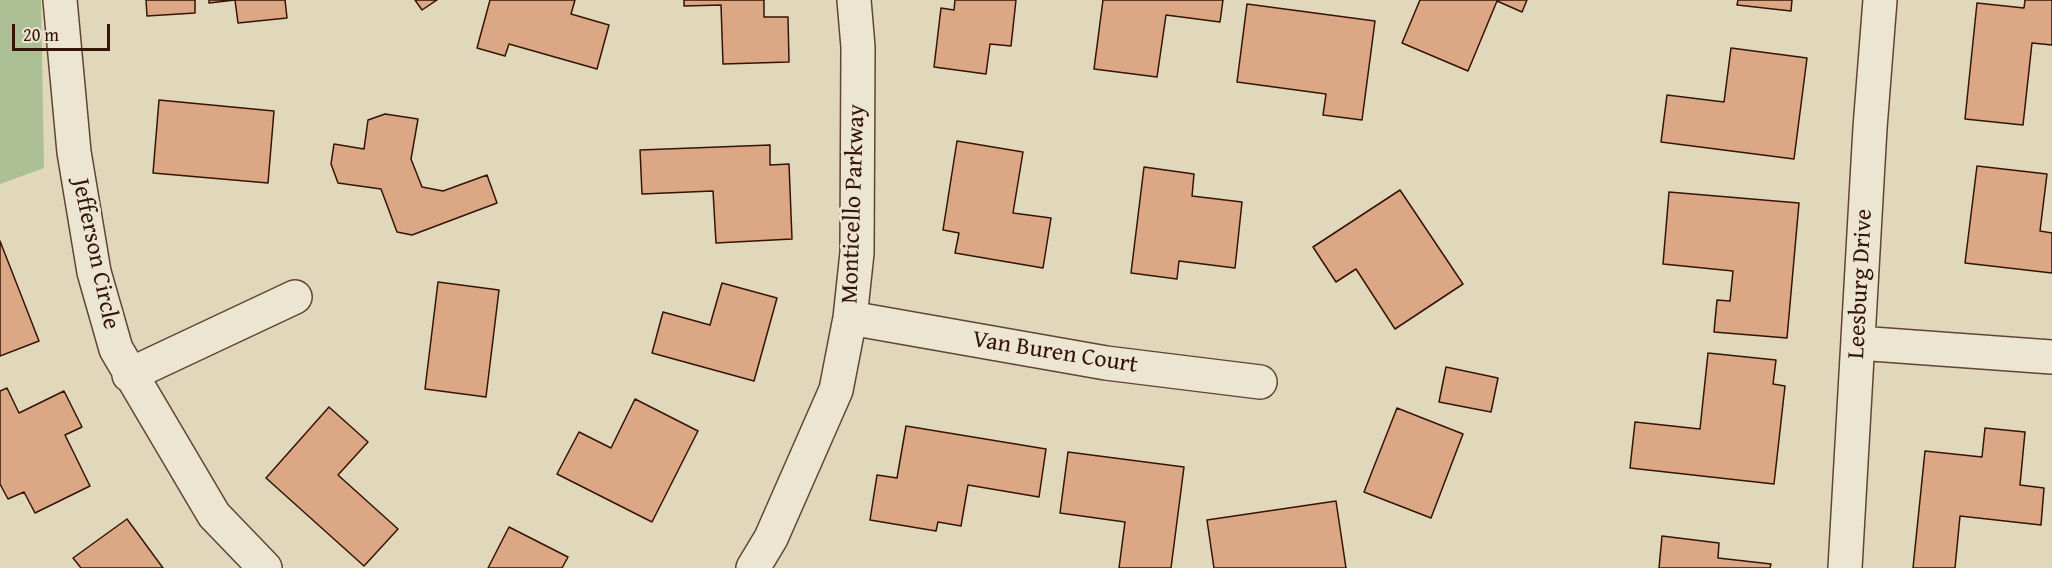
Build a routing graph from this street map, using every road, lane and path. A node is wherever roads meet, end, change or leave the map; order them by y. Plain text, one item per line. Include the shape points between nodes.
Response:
1 (60, 0) edge
2 (854, 0) edge
3 (1880, 0) edge
4 (295, 297) dead end
5 (850, 318) junction
6 (1858, 342) junction
7 (2052, 357) edge
8 (129, 375) junction
9 (1260, 382) dead end
10 (266, 568) edge
11 (753, 568) edge
12 (1845, 568) edge

1 - 8 street, Jefferson Circle via 74,152 94,272 116,349
2 - 5 street, Monticello Parkway via 858,47 857,253
3 - 6 street, Leesburg Drive
4 - 8 street
5 - 9 street, Van Buren Court via 1106,363
5 - 11 street, Monticello Parkway via 836,390 771,538
6 - 7 street
6 - 12 street, Leesburg Drive
8 - 10 street, Jefferson Circle via 214,515

